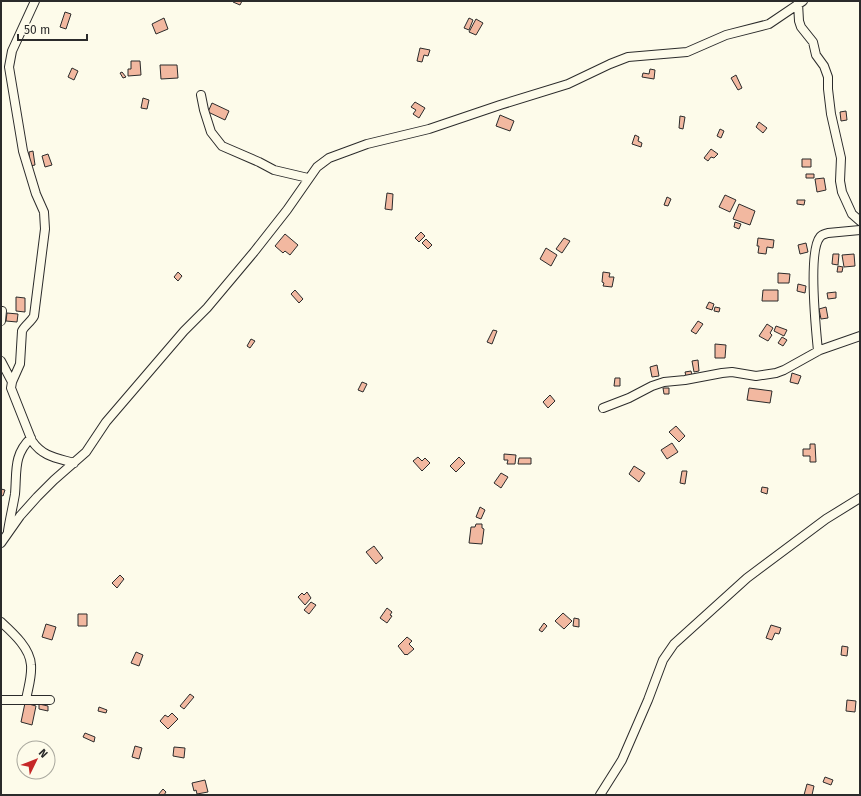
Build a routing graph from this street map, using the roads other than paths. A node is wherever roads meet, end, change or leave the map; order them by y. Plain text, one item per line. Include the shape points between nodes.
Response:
1 (35, 1) edge
2 (800, 2) edge
3 (201, 95) dead end
4 (308, 178) junction
5 (860, 221) edge
6 (860, 230) edge
7 (2, 311) dead end
8 (1, 321) edge
9 (860, 336) edge
10 (818, 351) junction
11 (1, 361) edge
12 (12, 382) junction
13 (603, 408) dead end
14 (31, 438) junction
15 (74, 463) junction
16 (860, 498) edge
17 (8, 533) junction
18 (1, 543) edge
19 (1, 622) edge
20 (1, 700) edge
21 (26, 700) junction
22 (50, 700) dead end
23 (600, 795) edge

1 - 12 street via 12,51 9,67 24,151 44,212 45,229 34,316 22,331 20,364
2 - 4 street via 769,24 726,35 686,52 628,57 562,86 345,152 317,166
2 - 5 street via 801,27 813,42 816,55 828,77 831,114 841,158 842,192 852,214
3 - 4 street via 211,132 222,146 274,170
4 - 15 street via 254,252 115,410 86,452
6 - 10 street via 828,233 818,238 813,284
7 - 8 street
9 - 10 street
10 - 13 street via 776,373 756,376 732,372 664,382
11 - 12 street
12 - 14 street via 14,399
14 - 15 street via 44,454
14 - 17 street via 22,448 16,463
15 - 17 street via 37,496
16 - 23 street via 826,519 747,578 674,644 663,660 622,760
17 - 18 street
19 - 21 street via 24,647 31,660
20 - 21 street
21 - 22 street

